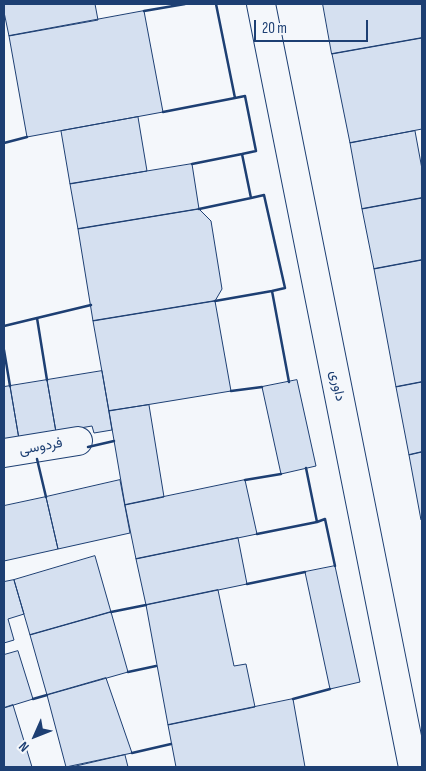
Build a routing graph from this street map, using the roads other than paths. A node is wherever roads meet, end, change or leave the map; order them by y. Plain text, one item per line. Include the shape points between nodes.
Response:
1 (261, 4) edge
2 (78, 441) dead end
3 (4, 453) edge
4 (413, 767) edge

1 - 4 street, داوری
2 - 3 street, فردوسی

